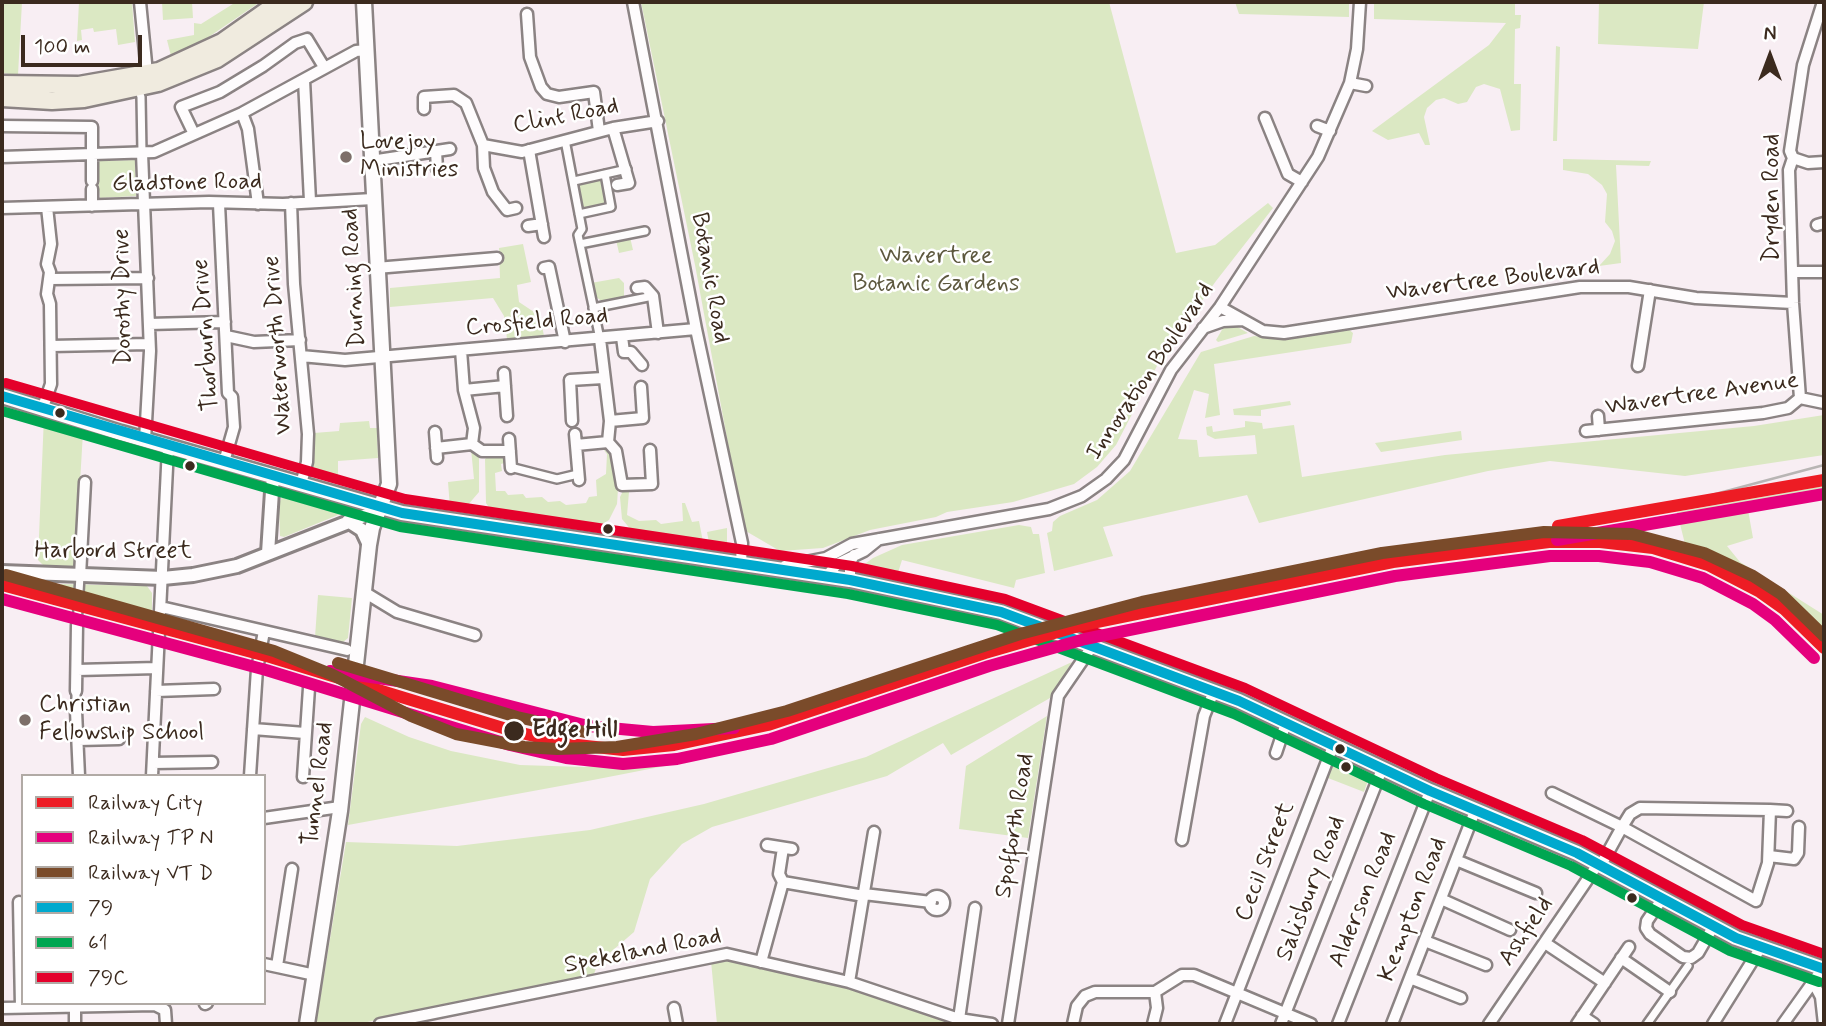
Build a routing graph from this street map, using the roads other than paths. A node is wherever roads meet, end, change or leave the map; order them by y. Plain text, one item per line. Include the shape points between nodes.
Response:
1 (139, 2) edge
2 (279, 2) edge
3 (289, 2) edge
4 (304, 2) edge
5 (364, 2) edge
6 (633, 2) edge
7 (1360, 2) edge
8 (1823, 2) edge
9 (264, 13) junction
10 (514, 24) dead end
11 (367, 50) junction
12 (324, 67) junction
13 (147, 73) junction
14 (304, 80) junction
15 (2, 83) edge
16 (1350, 83) junction
17 (1366, 86) dead end
18 (138, 88) junction
19 (2, 98) edge
20 (424, 109) dead end
21 (242, 113) junction
22 (1265, 118) dead end
23 (658, 121) junction
24 (2, 126) edge
25 (1317, 127) dead end
26 (613, 128) junction
27 (599, 131) junction
28 (1330, 131) junction
29 (194, 134) junction
30 (565, 140) junction
31 (483, 145) junction
32 (450, 149) dead end
33 (529, 150) junction
34 (436, 151) junction
35 (92, 153) junction
36 (142, 153) junction
37 (2, 157) edge
38 (1793, 158) junction
39 (371, 161) junction
40 (1824, 162) edge
41 (436, 169) dead end
42 (627, 169) junction
43 (605, 174) junction
44 (574, 181) junction
45 (1302, 182) junction
46 (617, 185) dead end
47 (373, 199) junction
48 (310, 201) junction
49 (291, 203) junction
50 (143, 204) junction
51 (219, 204) junction
52 (258, 204) junction
53 (92, 206) junction
54 (47, 207) junction
55 (2, 208) edge
56 (516, 208) dead end
57 (579, 214) junction
58 (542, 224) junction
59 (528, 226) dead end
60 (645, 231) dead end
61 (544, 236) dead end
62 (579, 239) junction
63 (497, 258) dead end
64 (376, 268) junction
65 (544, 268) dead end
66 (1794, 272) junction
67 (1824, 272) edge
68 (148, 278) junction
69 (50, 279) junction
70 (637, 288) dead end
71 (1650, 290) junction
72 (653, 296) junction
73 (1793, 303) junction
74 (1220, 307) junction
75 (593, 308) junction
76 (1243, 320) junction
77 (225, 322) junction
78 (149, 324) junction
79 (1203, 328) junction
80 (696, 329) junction
81 (658, 333) junction
82 (226, 336) junction
83 (622, 337) junction
84 (600, 339) junction
85 (300, 340) junction
86 (565, 342) junction
87 (149, 344) junction
88 (51, 346) junction
89 (461, 351) junction
90 (301, 356) junction
91 (382, 357) junction
92 (642, 365) dead end
93 (1638, 366) dead end
94 (569, 367) dead end
95 (504, 373) dead end
96 (603, 378) junction
97 (570, 380) junction
98 (505, 386) junction
99 (641, 387) dead end
100 (464, 390) junction
101 (2, 396) edge
102 (1800, 398) junction
103 (1824, 403) edge
104 (43, 407) junction
105 (508, 416) dead end
106 (1598, 416) dead end
107 (643, 418) junction
108 (572, 421) dead end
109 (610, 421) junction
110 (644, 430) dead end
111 (1599, 430) junction
112 (1586, 431) dead end
113 (435, 432) dead end
114 (575, 434) dead end
115 (509, 439) dead end
116 (145, 440) junction
117 (608, 442) junction
118 (472, 444) junction
119 (576, 445) junction
120 (168, 447) junction
121 (650, 450) dead end
122 (510, 451) junction
123 (224, 462) junction
124 (511, 468) joint
125 (273, 476) junction
126 (579, 477) joint
127 (86, 482) dead end
128 (301, 484) junction
129 (652, 484) junction
130 (653, 497) dead end
131 (382, 509) junction
132 (348, 521) junction
133 (879, 539) junction
134 (369, 545) junction
135 (268, 553) junction
136 (854, 555) junction
137 (827, 558) junction
138 (741, 563) junction
139 (766, 566) junction
140 (2, 572) edge
141 (80, 576) junction
142 (827, 576) junction
143 (163, 578) junction
144 (850, 580) junction
145 (363, 592) junction
146 (160, 611) junction
147 (79, 627) joint
148 (263, 635) junction
149 (475, 635) dead end
150 (1093, 645) junction
151 (347, 650) dead end
152 (158, 668) junction
153 (77, 670) junction
154 (214, 688) dead end
155 (309, 688) dead end
156 (76, 691) joint
157 (156, 691) junction
158 (1214, 691) junction
159 (76, 711) joint
160 (1286, 723) junction
161 (253, 729) junction
162 (305, 733) junction
163 (119, 738) dead end
164 (78, 740) junction
165 (1333, 746) junction
166 (1276, 753) dead end
167 (153, 763) junction
168 (208, 765) dead end
169 (1382, 769) junction
170 (79, 774) edge
171 (152, 774) edge
172 (250, 774) edge
173 (303, 777) dead end
174 (1430, 791) junction
175 (1554, 807) dead end
176 (340, 809) junction
177 (1770, 810) junction
178 (1475, 811) junction
179 (1787, 811) dead end
180 (266, 818) edge
181 (1622, 827) junction
182 (1799, 827) dead end
183 (874, 832) dead end
184 (1182, 840) dead end
185 (768, 845) dead end
186 (1769, 856) junction
187 (1456, 860) junction
188 (1599, 864) junction
189 (292, 869) dead end
190 (279, 878) dead end
191 (290, 880) junction
192 (783, 882) junction
193 (1536, 893) dead end
194 (864, 895) junction
195 (1441, 899) junction
196 (1662, 899) junction
197 (931, 902) dead end
198 (16, 905) dead end
199 (975, 908) dead end
200 (1713, 927) junction
201 (1510, 930) dead end
202 (1425, 941) junction
203 (1545, 943) junction
204 (1629, 947) dead end
205 (1760, 947) junction
206 (1621, 958) junction
207 (761, 962) junction
208 (266, 964) edge
209 (1486, 965) dead end
210 (277, 966) junction
211 (1688, 966) dead end
212 (1824, 968) edge
213 (316, 975) junction
214 (1410, 978) junction
215 (849, 982) junction
216 (1814, 982) junction
217 (1605, 983) junction
218 (1155, 992) junction
219 (1670, 992) junction
220 (1237, 994) junction
221 (1461, 998) dead end
222 (87, 1005) edge
223 (157, 1005) edge
224 (21, 1007) junction
225 (75, 1007) junction
226 (2, 1008) edge
227 (674, 1008) dead end
228 (1285, 1014) junction
229 (959, 1019) junction
230 (1579, 1020) edge
231 (75, 1024) edge
232 (166, 1024) edge
233 (307, 1024) edge
234 (380, 1024) edge
235 (677, 1024) edge
236 (992, 1024) edge
237 (1008, 1024) edge
238 (1073, 1024) edge
239 (1153, 1024) edge
240 (1225, 1024) edge
241 (1281, 1024) edge
242 (1311, 1024) edge
243 (1338, 1024) edge
244 (1392, 1024) edge
245 (1489, 1024) edge
246 (1594, 1024) edge
247 (1647, 1024) edge
248 (1713, 1024) edge
249 (1783, 1024) edge
250 (1824, 1024) edge

1 - 13 street
2 - 9 highway
3 - 9 main road
4 - 18 highway via 216,59
5 - 11 main road, Durning Road
6 - 23 street, Botanic Road
7 - 16 street, Innovation Boulevard
8 - 38 street, Dryden Road via 1801,72 1790,151
9 - 13 highway via 179,64
10 - 27 street via 527,18 530,57 547,94 559,97 594,92
11 - 12 street
11 - 39 main road, Durning Road
12 - 14 street
12 - 29 street via 307,39 295,43 220,92 181,107
13 - 15 highway via 79,85
14 - 21 street
14 - 48 street
16 - 17 street
16 - 28 street, Innovation Boulevard
18 - 19 highway via 84,99
18 - 36 street
20 - 31 street via 424,97 459,97 470,107
21 - 29 street
21 - 52 street
22 - 45 street via 1288,174
23 - 26 street, Clint Road
23 - 80 street, Botanic Road
24 - 35 street via 92,127
25 - 28 street
26 - 27 street, Clint Road
26 - 42 street
27 - 30 street, Clint Road
28 - 45 street, Innovation Boulevard
29 - 36 street
30 - 33 street, Clint Road
30 - 44 street
31 - 33 street, Clint Road
31 - 56 street via 484,168 494,192 507,210
32 - 34 street
33 - 58 street
34 - 39 street
34 - 41 street
35 - 36 street
35 - 37 street
35 - 53 street
36 - 50 street, Dorothy Drive
38 - 40 street
38 - 66 street, Dryden Road via 1789,170
39 - 47 main road, Durning Road
42 - 43 street
42 - 46 street via 629,183
43 - 44 street
43 - 57 street via 611,207
44 - 57 street
45 - 74 street, Innovation Boulevard
47 - 48 street, Gladstone Road
47 - 64 main road, Durning Road
48 - 49 street, Gladstone Road
49 - 52 street, Gladstone Road
49 - 85 street, Waterworth Drive
50 - 51 street, Gladstone Road
50 - 53 street, Gladstone Road
50 - 68 street, Dorothy Drive
51 - 52 street, Gladstone Road
51 - 77 street, Thorburn Drive
53 - 54 street, Gladstone Road
54 - 55 street, Gladstone Road
54 - 69 street
57 - 62 street
58 - 59 street
58 - 61 street
60 - 62 street
62 - 75 street
63 - 64 street
64 - 91 main road, Durning Road
65 - 86 street via 549,267
66 - 67 street
66 - 73 street, Dryden Road
68 - 69 street
68 - 78 street, Dorothy Drive
69 - 88 street
70 - 72 street via 645,287
71 - 73 street, Wavertree Boulevard via 1696,298
71 - 76 street, Wavertree Boulevard via 1607,286 1555,290 1284,333 1263,331
71 - 93 street
72 - 75 street
72 - 81 street
73 - 102 street, Dryden Road
74 - 76 street, Wavertree Boulevard
74 - 79 street, Innovation Boulevard
75 - 84 street
76 - 79 street
77 - 78 street
77 - 82 street, Thorburn Drive
78 - 87 street, Dorothy Drive
79 - 133 street, Innovation Boulevard via 1171,370 1124,460 1082,496 1049,509
80 - 81 street, Crosfield Road
80 - 138 street, Botanic Road via 742,543
81 - 83 street, Crosfield Road
82 - 85 street via 254,342
82 - 123 street, Thorburn Drive via 234,427
83 - 84 street, Crosfield Road
83 - 92 street via 624,352 631,352
84 - 86 street, Crosfield Road
84 - 96 street
85 - 90 street, Waterworth Drive
86 - 89 street, Crosfield Road
87 - 88 street
87 - 116 street, Dorothy Drive
88 - 104 street via 51,384
89 - 91 street, Crosfield Road
89 - 100 street
90 - 91 street, Crosfield Road
90 - 128 street, Waterworth Drive via 309,434
91 - 131 main road, Durning Road via 389,484
94 - 97 street
95 - 98 street
96 - 97 street
96 - 109 street
97 - 108 street
98 - 100 street
98 - 105 street
99 - 107 street
100 - 118 street via 474,428
101 - 104 main road
102 - 103 street, Wavertree Avenue
102 - 111 street, Wavertree Avenue via 1788,408 1763,413
104 - 116 main road
106 - 111 street
107 - 109 street
107 - 110 street
109 - 117 street
111 - 112 street, Wavertree Avenue
113 - 118 street via 436,453
114 - 119 street
115 - 122 street
116 - 120 main road
117 - 119 street
117 - 129 street via 616,451 622,485
118 - 122 street via 480,451
119 - 126 street
120 - 123 main road
120 - 143 street
121 - 129 street
122 - 124 street
123 - 125 main road
124 - 126 street via 558,479
125 - 128 main road
125 - 135 street
127 - 141 street
128 - 131 main road
129 - 130 street
131 - 132 street, Harbord Street
131 - 134 main road, Tunnel Road
131 - 138 main road
132 - 134 street via 362,530
132 - 135 street, Harbord Street
133 - 136 street, Innovation Boulevard
133 - 137 street, Innovation Boulevard via 852,544
134 - 145 main road, Tunnel Road
135 - 143 street, Harbord Street via 237,566
136 - 142 street, Innovation Boulevard
136 - 144 street
137 - 139 street, Innovation Boulevard
137 - 142 street
138 - 139 main road
139 - 142 main road
140 - 141 street, Harbord Street
141 - 143 street, Harbord Street
141 - 147 street
142 - 144 main road
143 - 146 street
144 - 150 main road via 1001,612
145 - 149 street via 397,612
145 - 176 main road, Tunnel Road
146 - 148 street
146 - 152 street
147 - 153 street
148 - 151 street
148 - 161 street
150 - 158 main road
150 - 237 street, Spofforth Road via 1058,696
152 - 153 street
152 - 157 street
153 - 156 street
154 - 157 street
155 - 162 street
156 - 159 street
157 - 167 street
158 - 160 main road
158 - 184 street via 1203,716
159 - 164 street
160 - 165 main road
160 - 166 street
161 - 162 street
161 - 172 street
162 - 173 street
163 - 164 street
164 - 170 street
165 - 169 main road
165 - 220 street, Cecil Street
167 - 168 street
167 - 171 street
169 - 174 main road
169 - 228 street, Salisbury Road
174 - 178 main road
174 - 243 street, Alderson Road
175 - 181 street via 1555,794
176 - 180 street
176 - 213 main road, Tunnel Road
177 - 179 street
177 - 181 street via 1647,807 1630,814
177 - 186 street
178 - 187 street, Kempton Road
178 - 188 main road
181 - 186 street via 1753,906
181 - 188 street, Ashfield
182 - 186 street via 1796,857
183 - 194 street
185 - 192 street via 788,848 779,874
187 - 193 street
187 - 195 street, Kempton Road
188 - 196 main road
188 - 203 street, Ashfield
189 - 191 street
190 - 191 street
191 - 210 street
192 - 194 street
192 - 207 street
194 - 197 street
194 - 215 street
195 - 201 street
195 - 202 street, Kempton Road
196 - 200 main road
196 - 200 street via 1646,928 1683,957 1698,953
198 - 224 street
199 - 229 street
200 - 205 main road
202 - 209 street
202 - 214 street, Kempton Road
203 - 217 street
203 - 245 street, Ashfield
204 - 206 street
205 - 212 main road
205 - 248 street
206 - 217 street
206 - 219 street
207 - 215 street, Spekeland Road
207 - 234 street, Spekeland Road via 718,955
208 - 210 street
210 - 213 street
211 - 219 street
212 - 216 street
213 - 233 main road, Tunnel Road
214 - 221 street
214 - 244 street, Kempton Road
215 - 229 street, Spekeland Road
216 - 249 street
216 - 250 street
217 - 230 street
218 - 220 street via 1182,975 1194,975
218 - 238 street via 1095,992 1077,1006
218 - 239 street
219 - 247 street
220 - 228 street
220 - 240 street, Cecil Street
222 - 225 street
223 - 232 street via 165,1010
224 - 225 street
224 - 226 street
225 - 231 street
227 - 235 street
228 - 241 street, Salisbury Road
228 - 242 street
229 - 236 street, Spekeland Road
230 - 246 street

